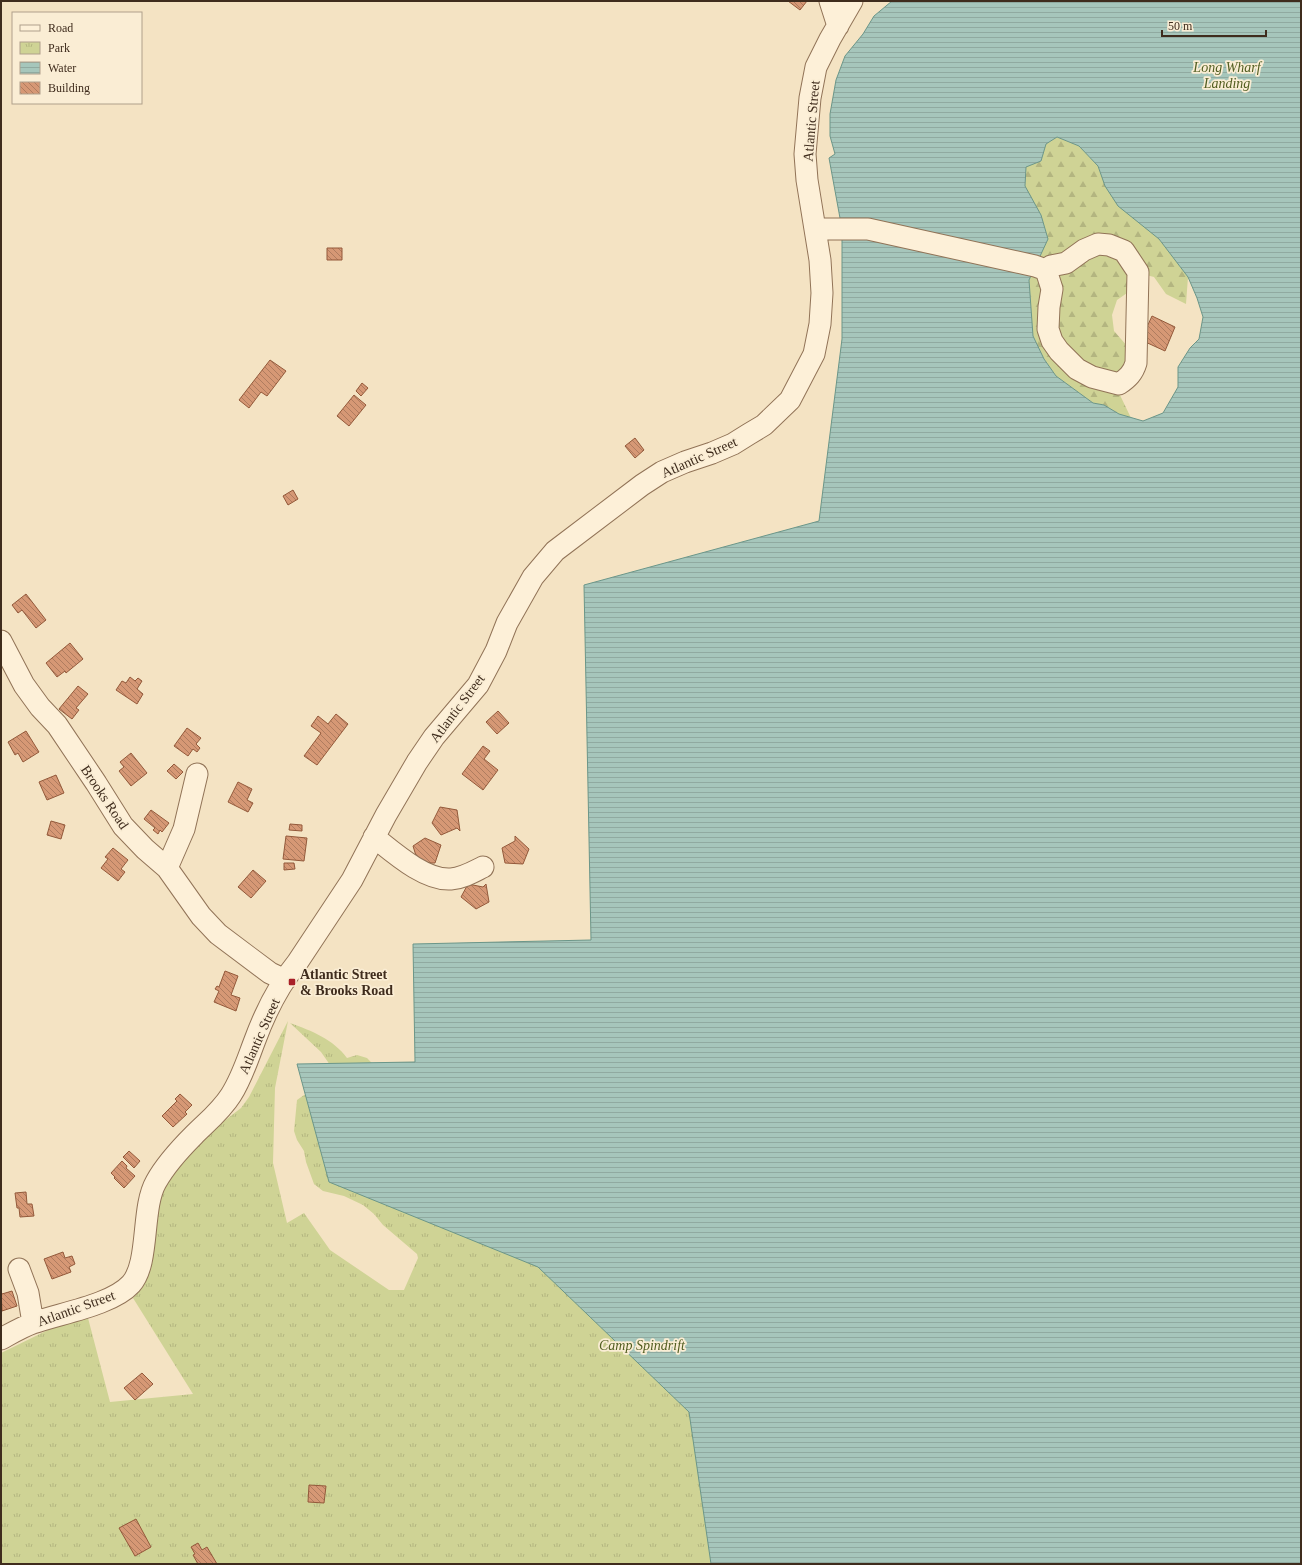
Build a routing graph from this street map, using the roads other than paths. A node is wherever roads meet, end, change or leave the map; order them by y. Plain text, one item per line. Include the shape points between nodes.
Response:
1 (830, 1) edge
2 (852, 1) edge
3 (838, 26) junction
4 (815, 229) junction
5 (1046, 270) junction
6 (1, 641) edge
7 (198, 774) dead end
8 (374, 837) junction
9 (483, 867) dead end
10 (167, 868) junction
11 (285, 980) junction
12 (19, 1269) dead end
13 (33, 1323) junction
14 (1, 1339) edge

1 - 3 street
2 - 3 street, Atlantic Street
3 - 4 street, Atlantic Street via 816,67 810,98 805,154
4 - 5 street via 868,229
4 - 8 street, Atlantic Street via 822,293 820,324 814,354 790,400 764,425 733,444 662,472 622,499 556,552 533,577 507,623 478,685 434,737
5 - 5 street via 1052,289 1048,307 1048,329 1052,342 1077,369 1092,377 1119,384 1128,379 1136,363 1139,287 1138,272 1124,251 1098,244 1066,263 1051,266
6 - 10 street, Brooks Road via 24,685 57,726 122,826
7 - 10 street via 184,829
8 - 9 street via 423,873 450,879 467,875
8 - 11 street, Atlantic Street via 344,892
10 - 11 street, Brooks Road via 201,916 218,934 270,973
11 - 13 street, Atlantic Street via 261,1026 232,1095 220,1111 180,1149 155,1183 142,1257 137,1275 131,1284 100,1302
12 - 13 street via 28,1293
13 - 14 street, Atlantic Street

